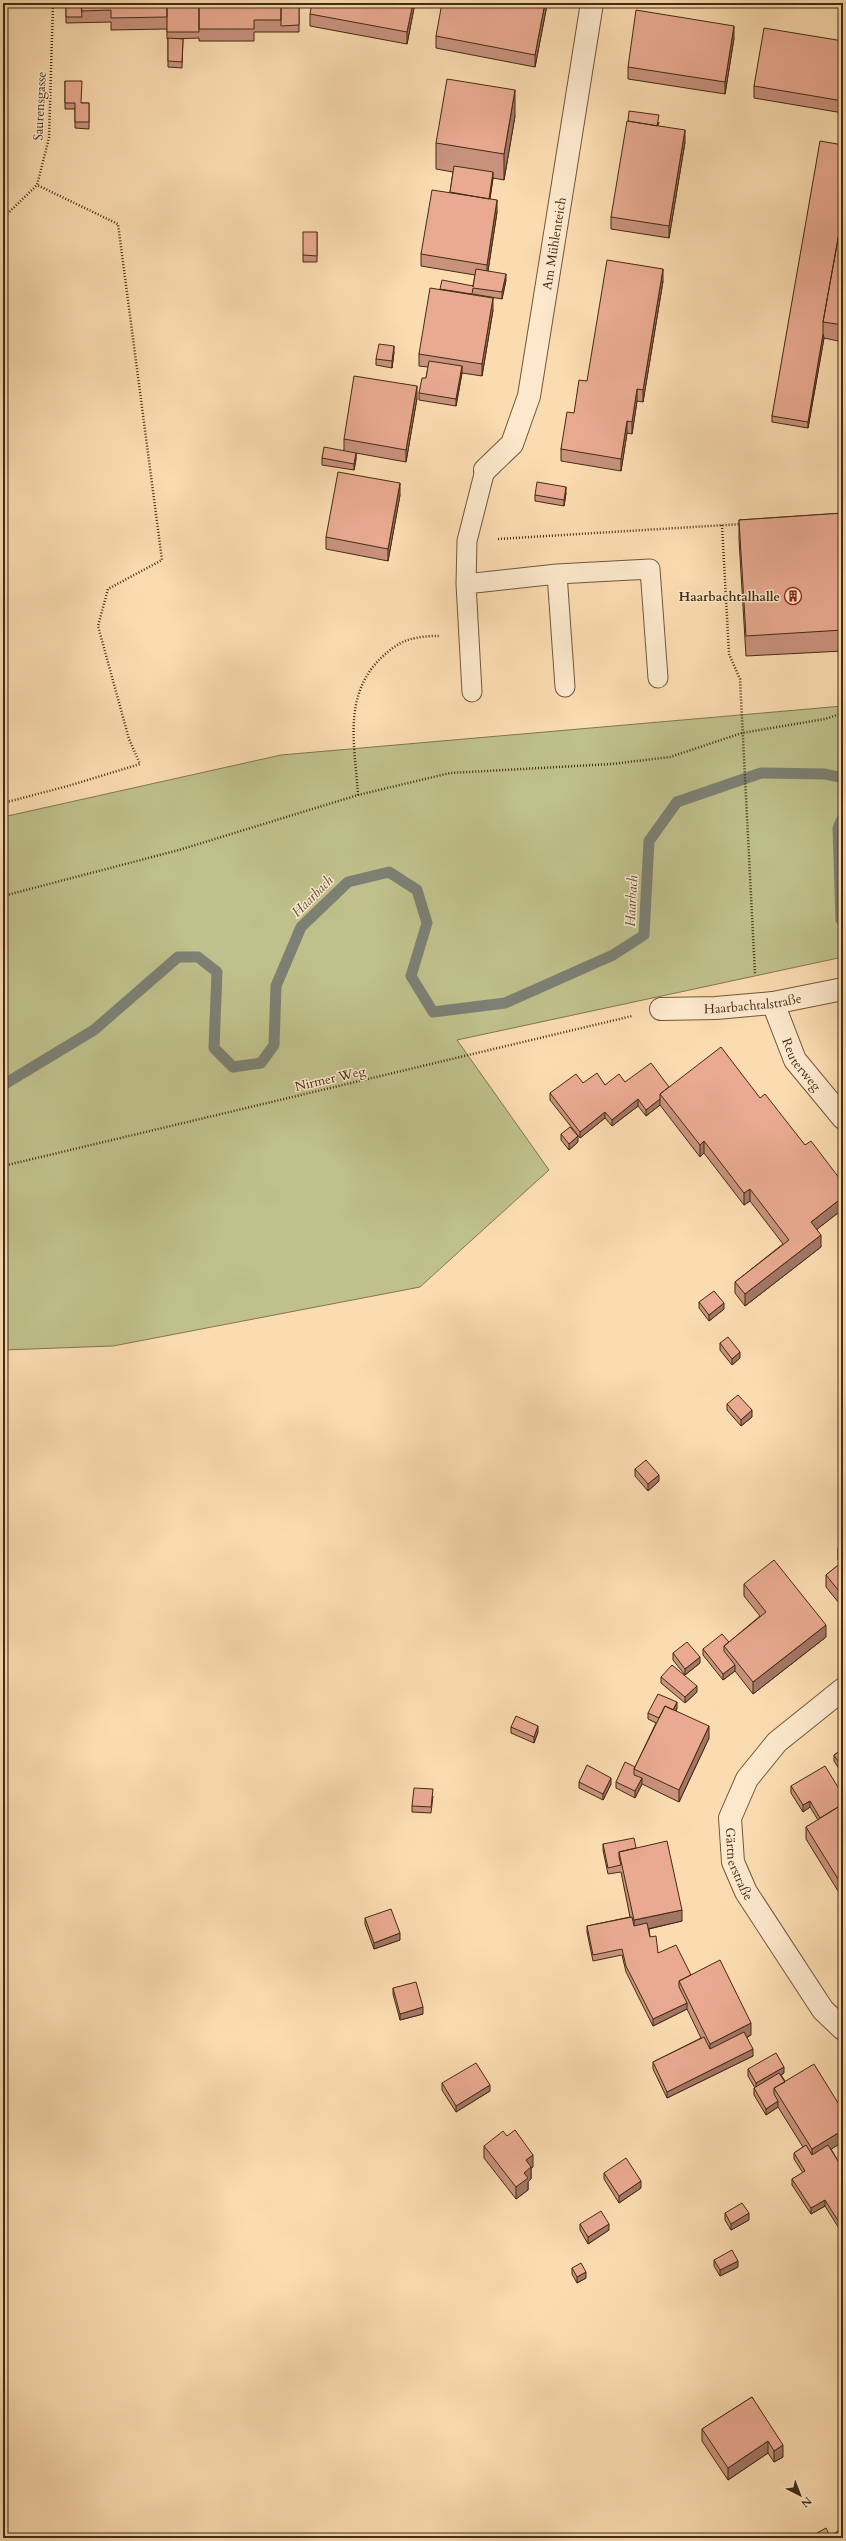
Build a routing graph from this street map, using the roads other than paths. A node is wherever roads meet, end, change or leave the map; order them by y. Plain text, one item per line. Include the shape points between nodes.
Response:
1 (592, 3) edge
2 (485, 470) joint
3 (557, 574) junction
4 (466, 584) junction
5 (658, 678) dead end
6 (565, 687) dead end
7 (472, 692) dead end
8 (843, 989) edge
9 (765, 1004) junction
10 (661, 1009) road end
11 (843, 1118) edge
12 (843, 1689) edge
13 (843, 2029) edge

1 - 2 street, Am Mühlenteich via 530,396 512,444
2 - 4 lane via 467,541
3 - 4 lane
3 - 5 lane via 650,569
3 - 6 lane
4 - 7 lane
8 - 9 street, Haarbachtalstraße
9 - 10 street, Haarbachtalstraße
9 - 11 street, Reuterweg via 795,1060
12 - 13 street, Gärtnerstraße via 777,1742 747,1780 730,1818 733,1862 746,1892 823,2010

